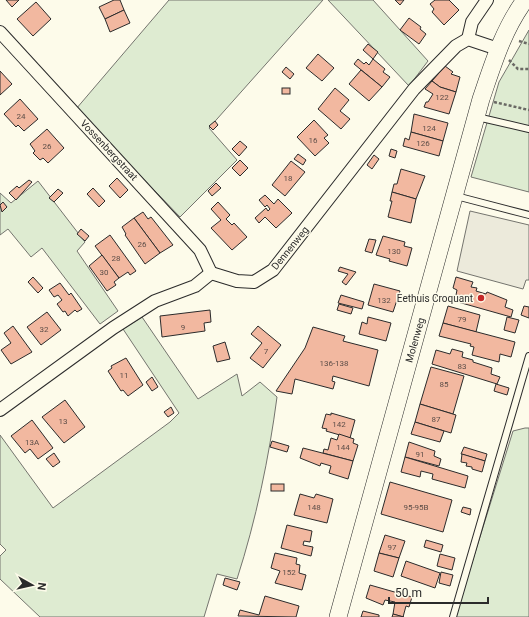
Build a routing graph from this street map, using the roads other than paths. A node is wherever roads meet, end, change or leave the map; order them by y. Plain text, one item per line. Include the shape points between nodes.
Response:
1 (487, 0) edge
2 (525, 0) edge
3 (0, 32) edge
4 (468, 39) junction
5 (498, 49) junction
6 (476, 117) junction
7 (529, 129) edge
8 (454, 196) junction
9 (529, 215) edge
10 (211, 273) junction
11 (529, 357) edge
12 (0, 410) edge
13 (338, 617) edge
14 (453, 617) edge

1 - 4 street via 472,22
2 - 5 street, Molenweg via 509,24
3 - 10 street, Vossenbergstraat via 200,250
4 - 5 street
4 - 10 street, Dennenweg via 456,46 414,89 273,270 254,282 237,281
5 - 6 street, Molenweg
6 - 7 lane
6 - 8 street, Molenweg
8 - 9 lane
8 - 13 street, Molenweg
10 - 12 street via 195,286 155,301 113,328
11 - 14 lane

